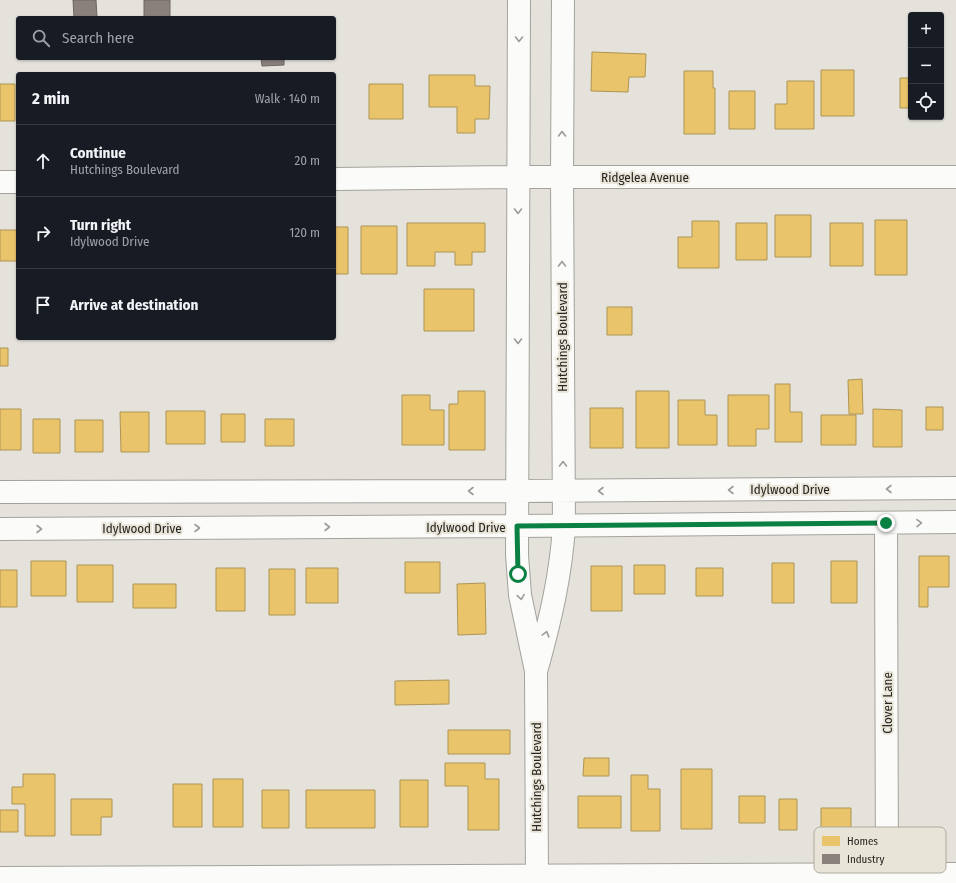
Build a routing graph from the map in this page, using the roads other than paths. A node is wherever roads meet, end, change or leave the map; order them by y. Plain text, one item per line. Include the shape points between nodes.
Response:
1 (519, 0) edge
2 (563, 0) edge
3 (518, 177) junction
4 (562, 177) junction
5 (956, 177) edge
6 (336, 179) edge
7 (0, 182) edge
8 (16, 182) edge
9 (956, 488) edge
10 (517, 491) junction
11 (563, 491) junction
12 (0, 492) edge
13 (956, 522) edge
14 (886, 523) junction
15 (517, 526) junction
16 (564, 526) junction
17 (0, 529) edge
18 (536, 672) junction
19 (887, 827) edge
20 (956, 874) edge
21 (0, 878) edge
22 (887, 878) edge
23 (537, 879) edge
24 (147, 880) edge

1 -> 3 street, Hutchings Boulevard
4 -> 2 street, Hutchings Boulevard
3 - 4 street, Ridgelea Avenue
3 - 6 street, Ridgelea Avenue
3 -> 10 street, Hutchings Boulevard
4 - 5 street, Ridgelea Avenue
11 -> 4 street, Hutchings Boulevard
7 - 8 street
9 -> 11 street, Idylwood Drive
10 - 11 street, Idylwood Drive
10 -> 12 street, Idylwood Drive
10 - 15 street, Hutchings Boulevard
11 - 16 street, Hutchings Boulevard
14 -> 13 street, Idylwood Drive
14 - 16 street, Idylwood Drive
14 - 19 street, Clover Lane
15 - 16 street, Idylwood Drive
17 -> 15 street, Idylwood Drive
15 -> 18 street, Hutchings Boulevard via 520,595
18 -> 16 street, Hutchings Boulevard via 557,588
18 - 23 street, Hutchings Boulevard
20 - 22 street
21 - 24 street
22 - 23 street
23 - 24 street

